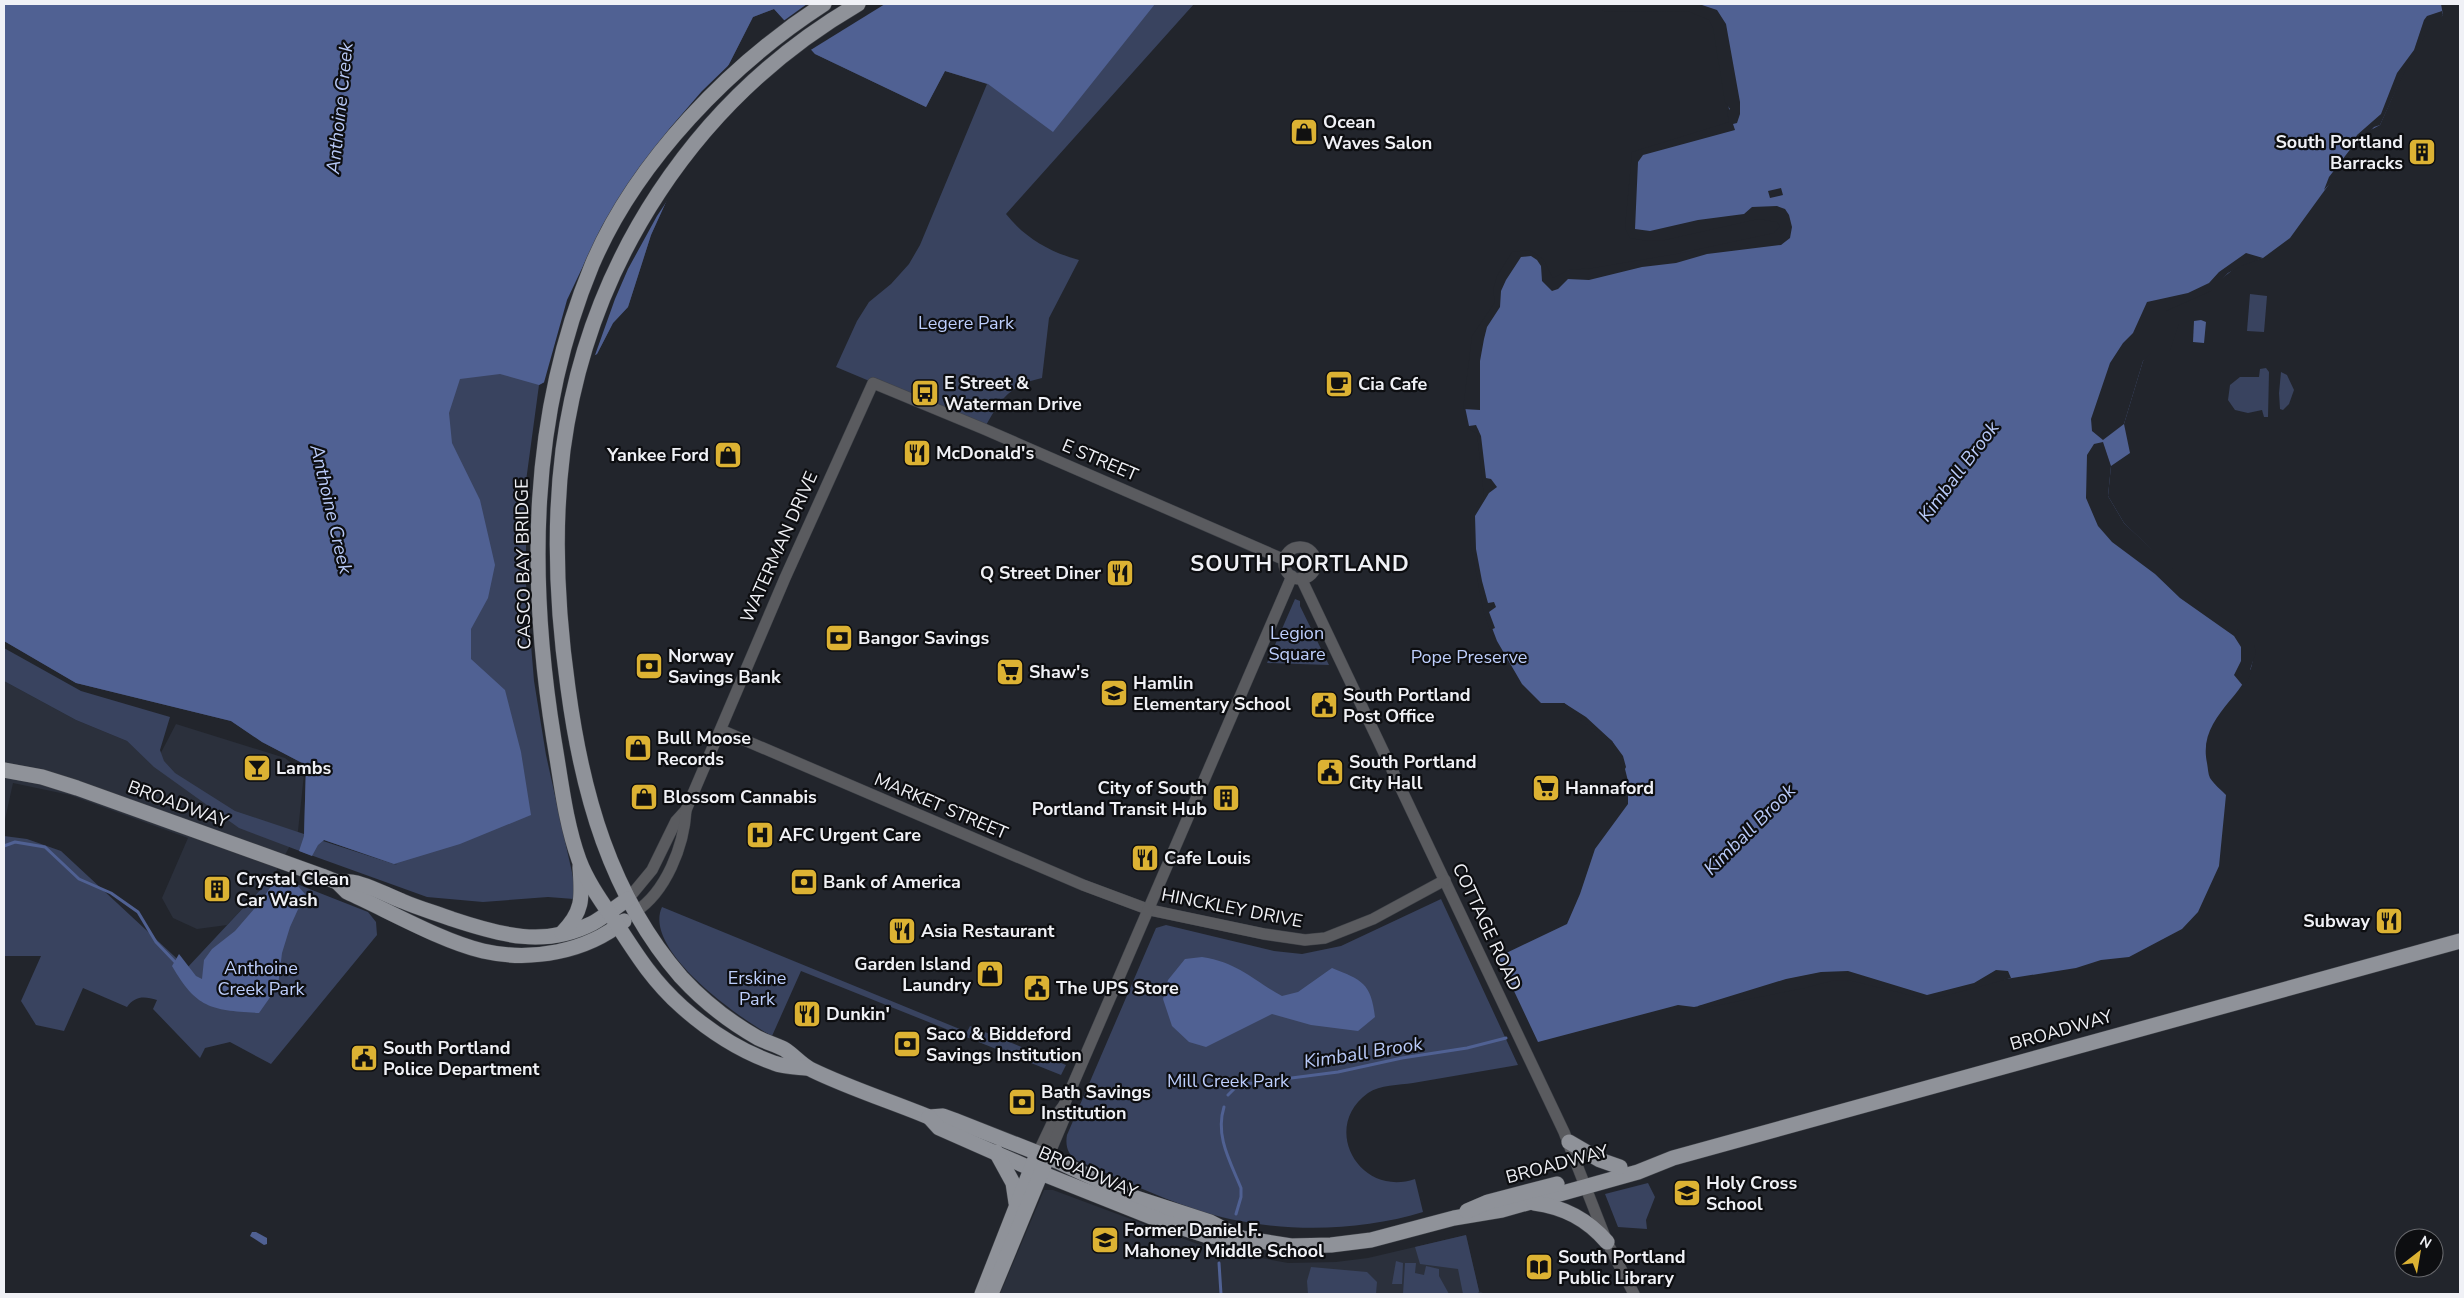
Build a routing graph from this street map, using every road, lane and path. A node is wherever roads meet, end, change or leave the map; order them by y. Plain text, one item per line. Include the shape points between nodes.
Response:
1 (824, 4) edge
2 (858, 4) edge
3 (873, 383) joint
4 (1285, 560) junction
5 (1297, 577) junction
6 (721, 730) junction
7 (4, 770) edge
8 (686, 810) junction
9 (580, 861) junction
10 (1445, 880) junction
11 (337, 882) junction
12 (628, 899) junction
13 (1150, 910) junction
14 (608, 912) junction
15 (635, 912) junction
16 (618, 926) junction
17 (562, 933) junction
18 (2460, 941) edge
19 (808, 1068) junction
20 (929, 1117) junction
21 (1568, 1142) junction
22 (996, 1152) junction
23 (1043, 1155) junction
24 (1673, 1158) junction
25 (1620, 1167) junction
26 (1036, 1171) junction
27 (1583, 1182) junction
28 (1530, 1203) junction
29 (1016, 1204) junction
30 (1454, 1218) junction
31 (1241, 1238) junction
32 (1607, 1242) junction
33 (982, 1294) edge
34 (991, 1294) edge
35 (1634, 1294) edge

1 - 9 main road, CASCO BAY BRIDGE via 757,51 720,87 673,138 630,197 594,261 576,305 557,371 544,440 537,554 542,653 563,798
2 - 12 main road, CASCO BAY BRIDGE via 806,37 760,74 708,126 656,195 630,237 609,282 591,328 574,391 560,490 559,580 569,693 578,751 598,831
3 - 4 street, E STREET
3 - 6 street, WATERMAN DRIVE
4 - 5 street via 1286,569
4 - 5 street via 1294,548 1304,547 1312,553 1316,567 1310,575
5 - 10 street, COTTAGE ROAD
5 - 13 street
6 - 8 street, WATERMAN DRIVE
6 - 13 street, MARKET STREET via 1083,885
7 - 11 main road, BROADWAY via 77,788
8 - 12 street, WATERMAN DRIVE via 676,821 652,870
8 - 15 street, WATERMAN DRIVE via 685,827 670,868 652,900
9 - 14 main road, CASCO BAY BRIDGE
9 - 17 main road via 581,905 573,922
10 - 13 street, HINCKLEY DRIVE via 1373,919 1325,938 1305,940 1264,934
10 - 21 street, COTTAGE ROAD
11 - 16 main road, BROADWAY via 347,892 442,936 493,953 555,952 595,940
11 - 17 main road, BROADWAY via 351,880 410,905 501,935 541,937
12 - 14 main road, WATERMAN DRIVE
12 - 15 main road, BROADWAY
13 - 23 street via 1064,1105 1064,1119
14 - 16 main road, BROADWAY
14 - 17 main road, BROADWAY via 591,924
15 - 16 main road, WATERMAN DRIVE
15 - 19 main road, BROADWAY via 662,953 702,998 737,1026 784,1050
16 - 19 main road, BROADWAY via 646,971 696,1020 751,1053 777,1064
18 - 24 main road, BROADWAY
19 - 20 main road, BROADWAY
20 - 22 main road, BROADWAY via 939,1128
20 - 23 main road, BROADWAY via 943,1116
21 - 25 main road
21 - 27 street, COTTAGE ROAD
22 - 26 main road, BROADWAY
22 - 29 main road via 1013,1183
23 - 26 main road
23 - 31 main road, BROADWAY via 1136,1198 1210,1222
24 - 25 main road, BROADWAY
24 - 27 main road, BROADWAY via 1638,1172
25 - 27 main road, BROADWAY
26 - 29 main road
26 - 31 main road, BROADWAY via 1164,1222 1208,1236
26 - 34 main road
27 - 28 main road, BROADWAY
27 - 30 main road, BROADWAY via 1488,1202
27 - 32 street, COTTAGE ROAD
28 - 30 main road, BROADWAY
28 - 32 main road via 1578,1216
29 - 33 main road
30 - 31 main road, BROADWAY via 1371,1240 1331,1245 1291,1246
32 - 35 street, COTTAGE ROAD

